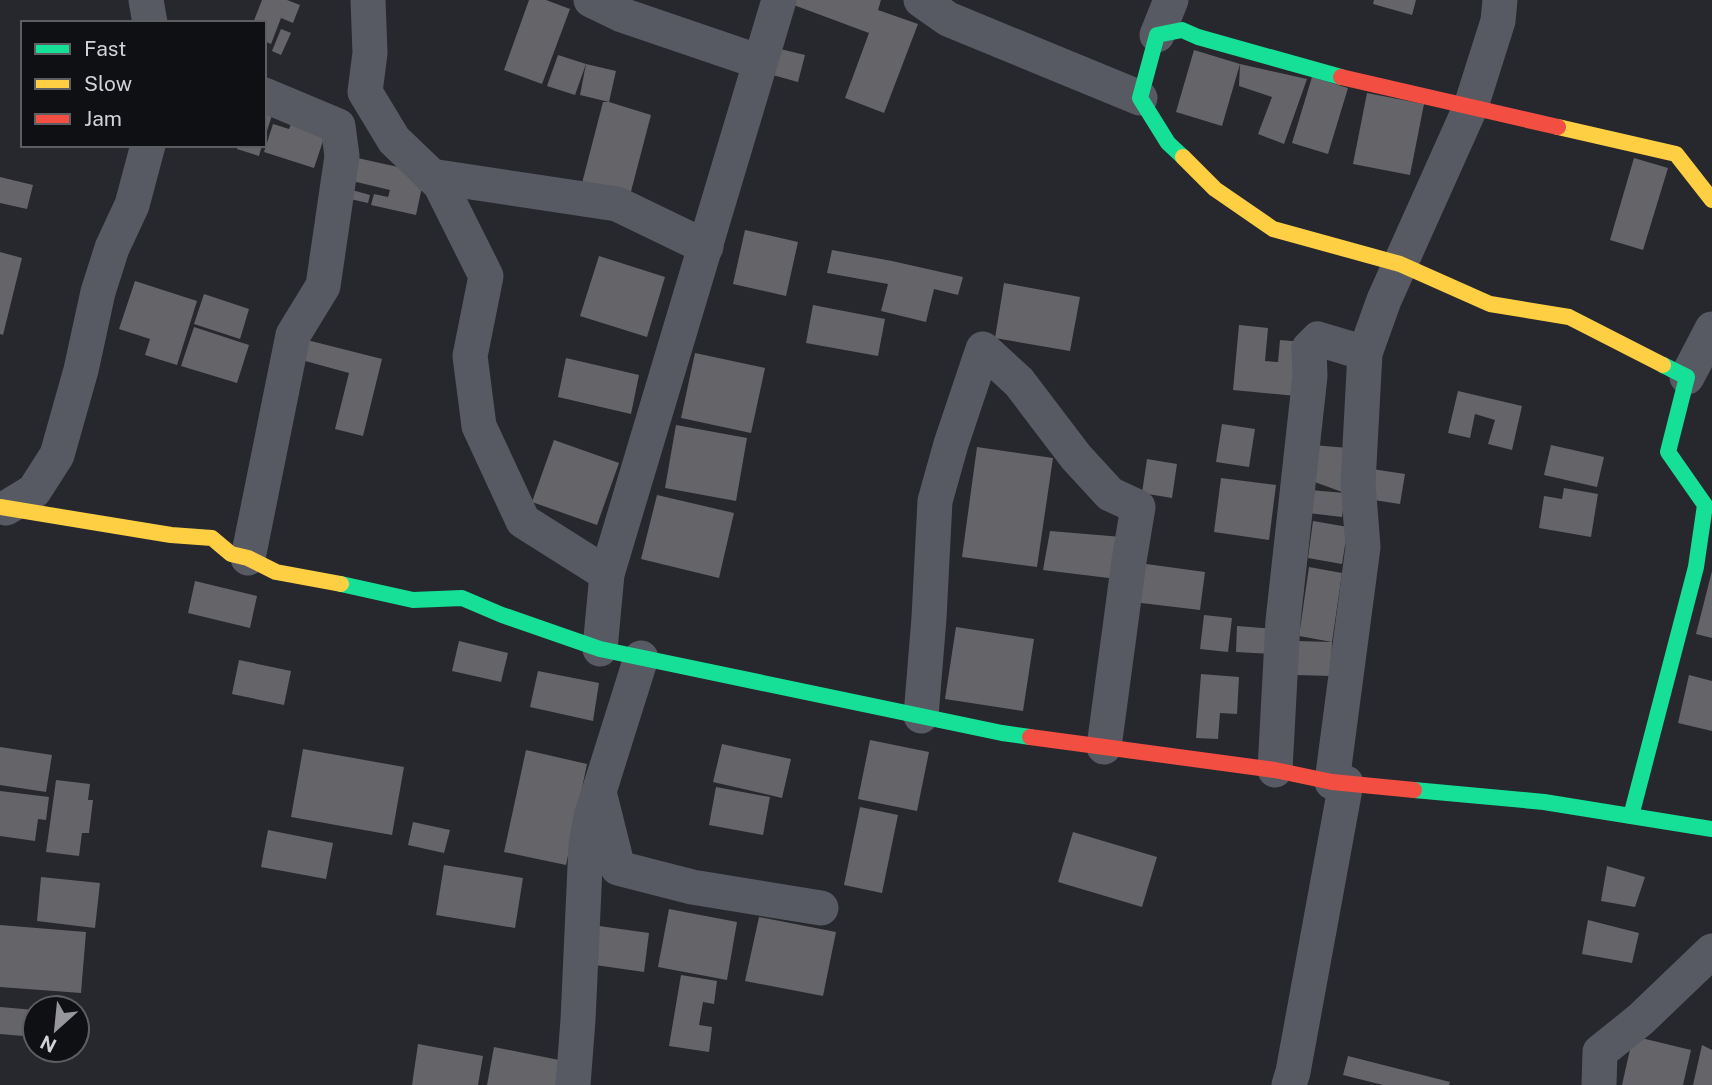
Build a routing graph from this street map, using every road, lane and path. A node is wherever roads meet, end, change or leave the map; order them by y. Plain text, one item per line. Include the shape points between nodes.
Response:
1 (146, 0) edge
2 (368, 0) edge
3 (591, 0) edge
4 (779, 0) edge
5 (921, 0) edge
6 (1171, 0) edge
7 (1500, 0) edge
8 (150, 21) edge
9 (1157, 35) junction
10 (760, 62) junction
11 (266, 96) edge
12 (1140, 98) junction
13 (1471, 106) junction
14 (147, 147) edge
15 (431, 176) junction
16 (1712, 200) edge
17 (706, 247) junction
18 (1401, 264) junction
19 (1712, 330) edge
20 (1365, 353) junction
21 (1687, 377) junction
22 (3, 508) edge
23 (248, 558) junction
24 (607, 575) junction
25 (600, 649) junction
26 (641, 658) junction
27 (921, 716) junction
28 (1104, 747) junction
29 (1275, 770) junction
30 (1339, 783) junction
31 (599, 793) junction
32 (1631, 816) junction
33 (1712, 829) edge
34 (821, 908) dead end
35 (1712, 951) edge
36 (573, 1085) edge
37 (1289, 1085) edge
38 (1599, 1085) edge

1 - 8 street
2 - 15 street via 370,53 365,92 394,141
3 - 10 street
4 - 10 street
5 - 12 street via 948,19
6 - 9 street
7 - 13 street via 1498,21
9 - 12 street
9 - 13 street via 1182,30 1360,82
10 - 17 street
11 - 23 street via 338,126 342,156 323,286 293,335
12 - 18 street via 1168,143 1216,189 1273,229
13 - 16 street via 1676,154
13 - 18 street
14 - 22 street via 132,205 98,292 57,454 34,492
15 - 17 street via 617,204
15 - 24 street via 440,184 486,275 470,356 480,426 523,521
17 - 24 street
18 - 20 street
18 - 21 street via 1490,304 1569,317
19 - 21 street
20 - 29 street via 1318,339 1309,348 1310,376 1283,621
20 - 30 street via 1358,483 1363,547
21 - 32 street via 1668,452 1705,505 1696,567
22 - 23 street via 212,538 231,554
23 - 25 street via 276,572 413,600 462,598
24 - 25 street
25 - 26 street
26 - 27 street
26 - 31 street
27 - 28 street
27 - 28 street via 935,501 983,349 1019,383 1110,494 1138,507
28 - 29 street
29 - 30 street
30 - 32 street via 1544,802
30 - 37 street
31 - 34 street via 618,868 692,887
31 - 36 street via 586,845
32 - 33 street
35 - 38 street via 1600,1052

